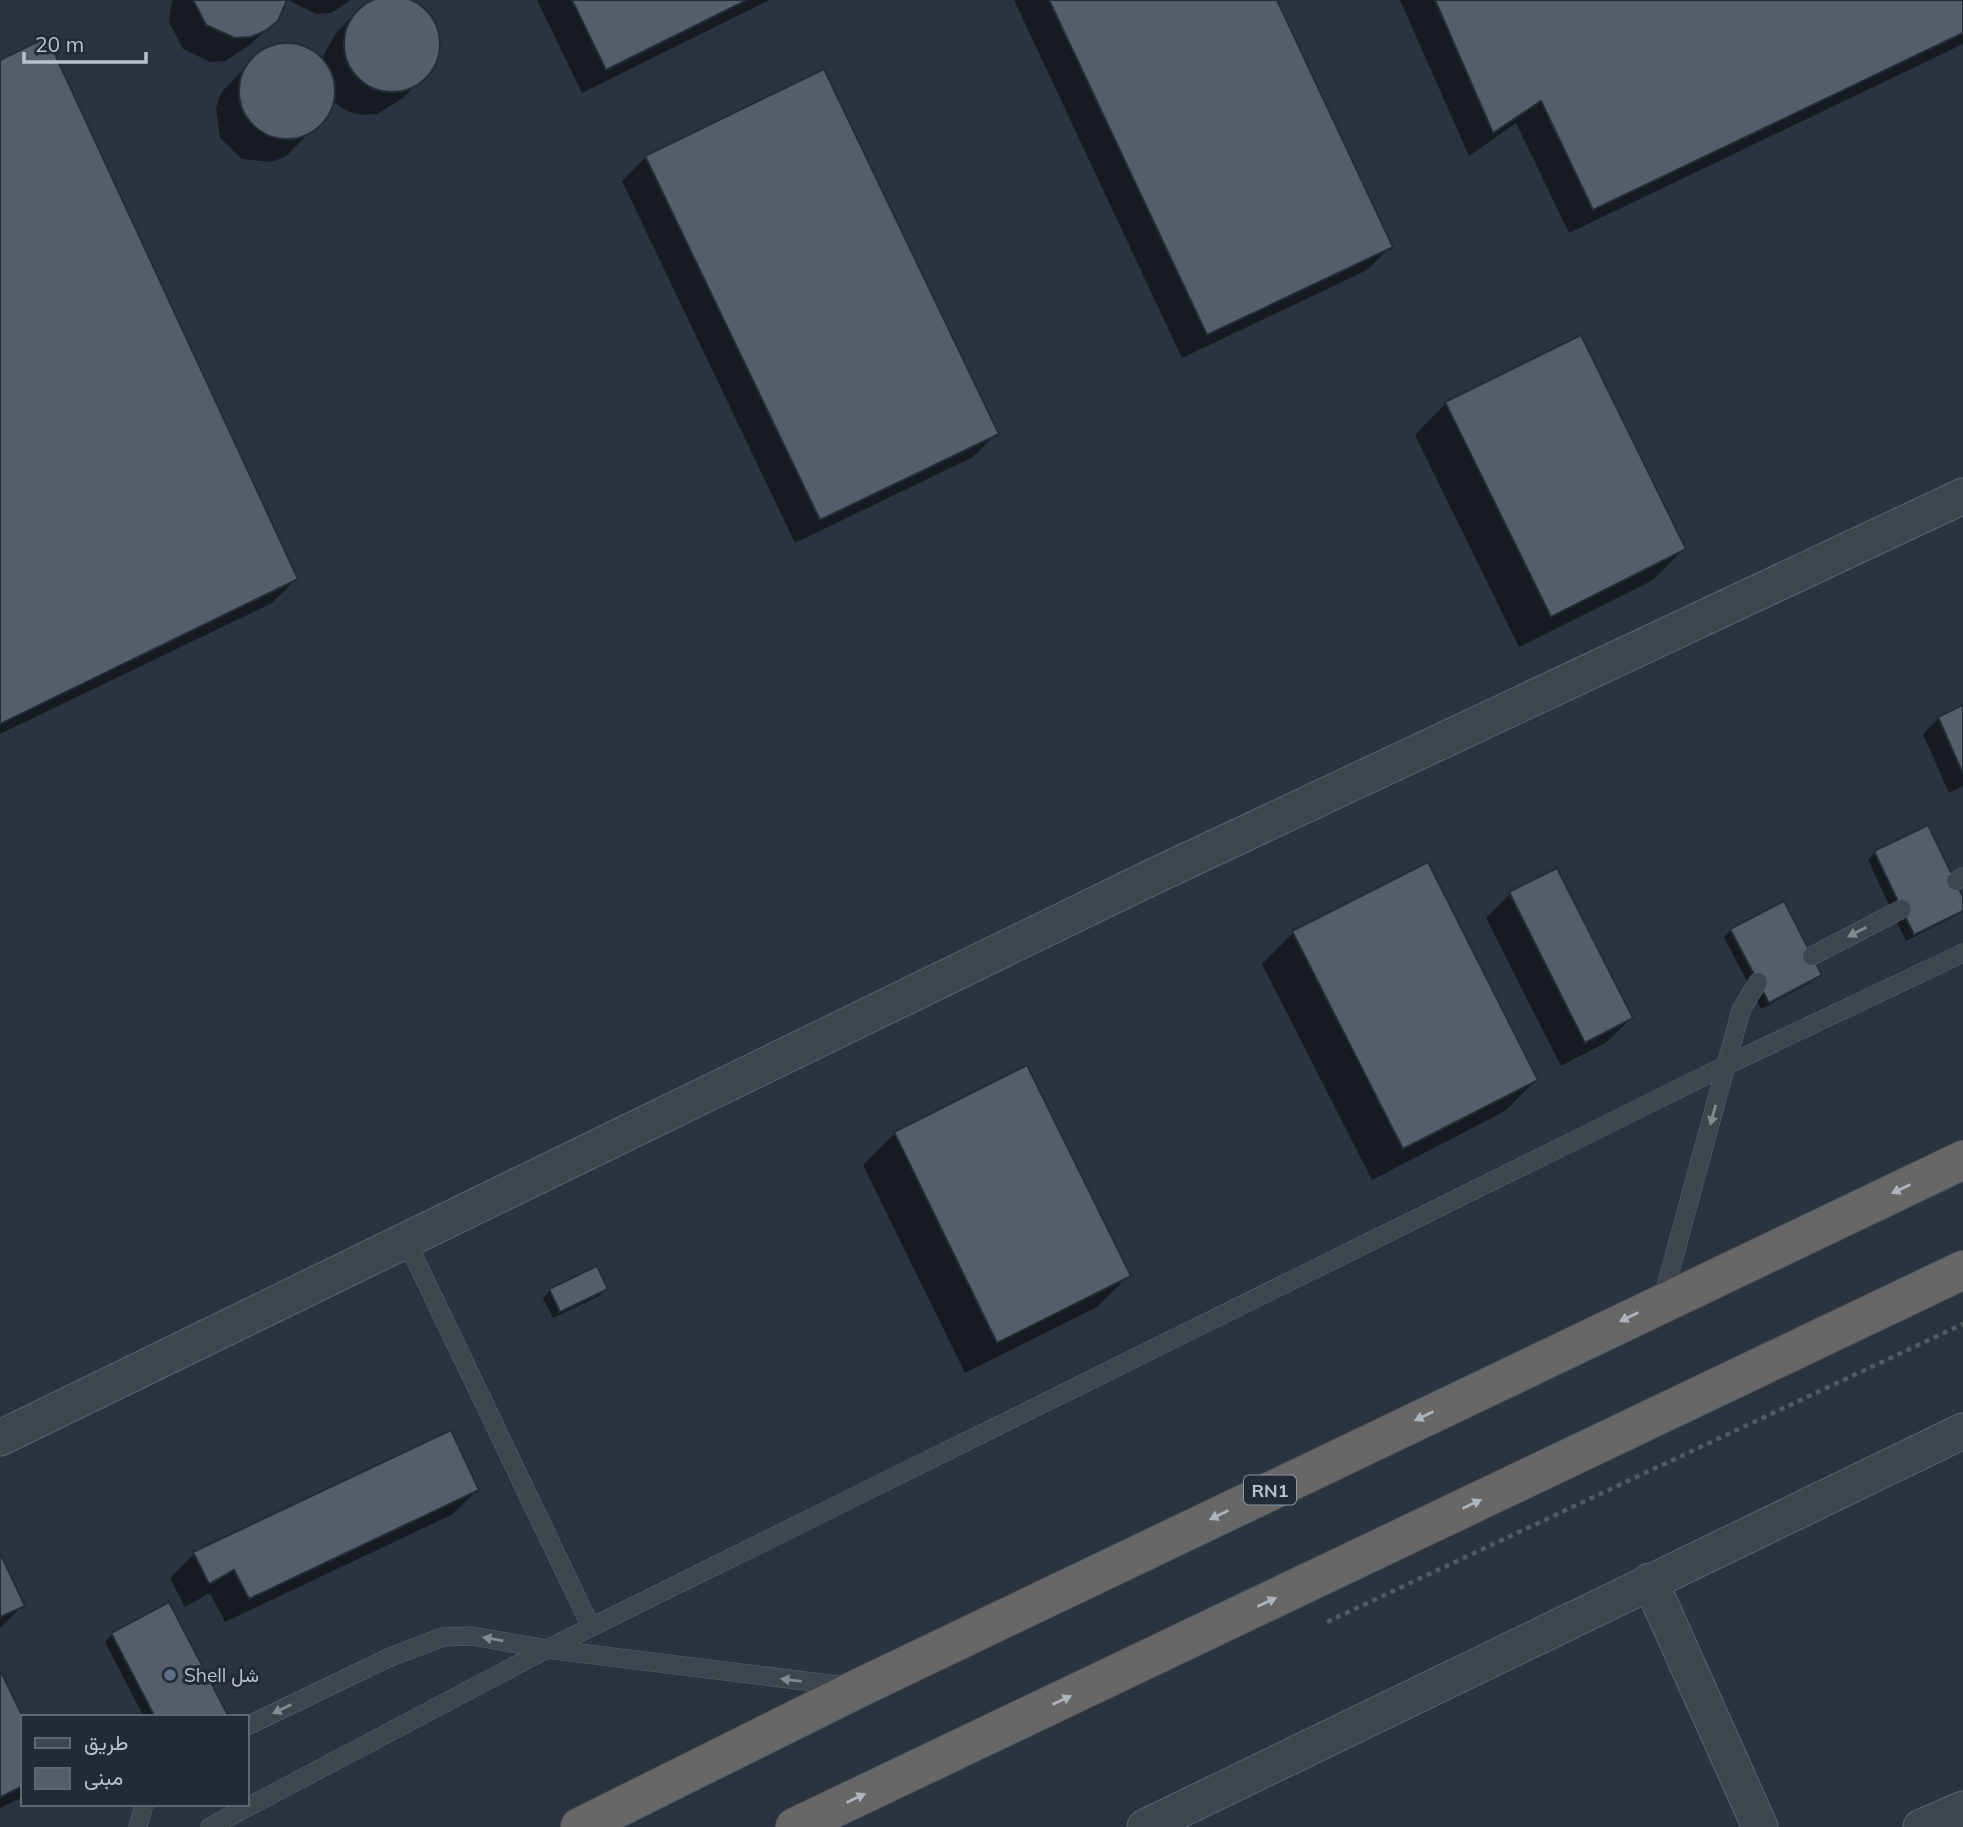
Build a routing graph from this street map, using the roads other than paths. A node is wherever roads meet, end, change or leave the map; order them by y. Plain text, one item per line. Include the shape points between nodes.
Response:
1 (1963, 496) edge
2 (1902, 909) dead end
3 (1963, 953) edge
4 (1812, 956) dead end
5 (1758, 982) dead end
6 (1725, 1066) junction
7 (1963, 1160) edge
8 (406, 1240) junction
9 (1963, 1270) edge
10 (1662, 1301) junction
11 (1963, 1431) edge
12 (0, 1438) edge
13 (1650, 1581) junction
14 (591, 1627) junction
15 (547, 1649) junction
16 (859, 1688) junction
17 (248, 1726) edge
18 (143, 1806) edge
19 (1963, 1809) edge
20 (138, 1827) edge
21 (210, 1827) edge
22 (580, 1827) edge
23 (795, 1827) edge
24 (1145, 1827) edge
25 (1760, 1827) edge
26 (1921, 1827) edge

1 - 8 street via 1161,873
2 -> 4 lane
3 - 6 lane
5 - 6 lane via 1741,1010
6 -> 10 lane
6 - 14 lane
7 -> 10 highway, RN1
8 - 12 street
8 - 14 lane
23 -> 9 highway
10 -> 16 highway, RN1
11 - 13 street
13 - 24 street
13 - 25 street
14 - 15 lane
16 -> 15 lane
15 -> 17 lane via 471,1636 443,1637 388,1658
15 - 21 lane
16 - 22 highway, RN1
18 - 20 lane
19 - 26 street

